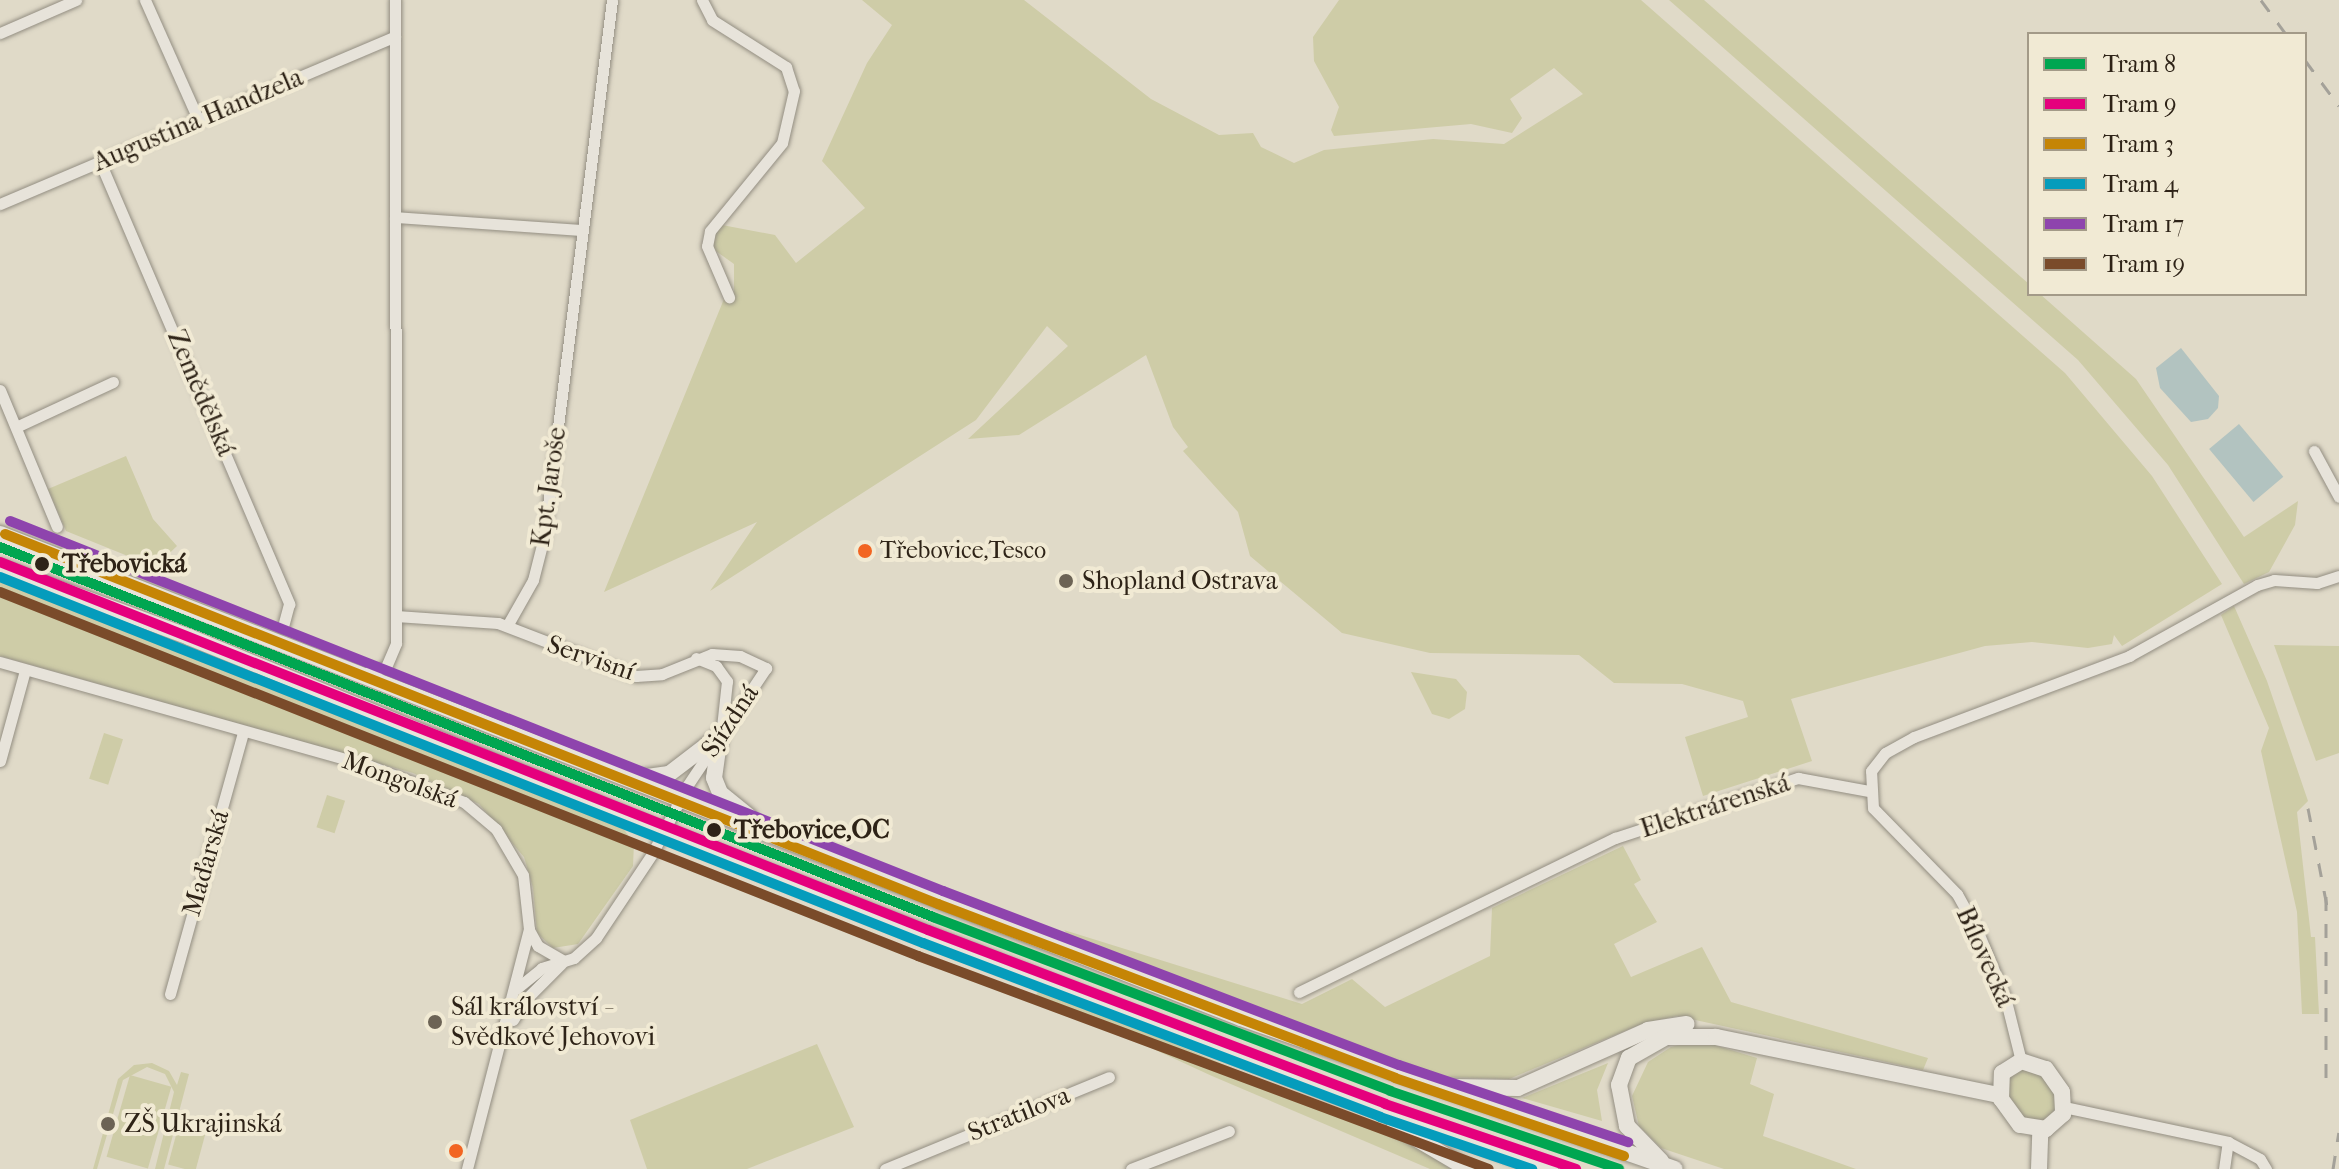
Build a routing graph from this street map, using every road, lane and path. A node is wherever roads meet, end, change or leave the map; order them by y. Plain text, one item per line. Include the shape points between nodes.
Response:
1 (76, 0) edge
2 (145, 0) edge
3 (395, 0) edge
4 (612, 0) edge
5 (702, 0) edge
6 (0, 33) edge
7 (395, 36) junction
8 (198, 119) junction
9 (100, 162) junction
10 (0, 204) edge
11 (395, 217) junction
12 (583, 230) junction
13 (729, 297) dead end
14 (113, 382) dead end
15 (0, 390) edge
16 (16, 427) junction
17 (2314, 451) dead end
18 (2339, 497) edge
19 (57, 527) dead end
20 (0, 534) edge
21 (0, 567) edge
22 (2339, 576) edge
23 (396, 616) junction
24 (283, 626) dead end
25 (507, 626) junction
26 (696, 658) junction
27 (0, 662) edge
28 (766, 668) joint
29 (25, 670) junction
30 (358, 674) junction
31 (243, 732) junction
32 (720, 735) junction
33 (0, 761) edge
34 (628, 778) junction
35 (1869, 791) junction
36 (682, 797) junction
37 (762, 827) junction
38 (664, 831) junction
39 (529, 929) junction
40 (564, 961) junction
41 (516, 990) junction
42 (1299, 992) dead end
43 (170, 994) dead end
44 (502, 1042) junction
45 (1784, 1051) junction
46 (2021, 1061) junction
47 (1109, 1077) dead end
48 (1418, 1083) junction
49 (1330, 1092) junction
50 (1999, 1095) junction
51 (2064, 1107) junction
52 (1229, 1131) dead end
53 (2040, 1131) junction
54 (2228, 1142) junction
55 (1671, 1168) edge
56 (467, 1169) edge
57 (885, 1169) edge
58 (1131, 1169) edge
59 (1468, 1169) edge
60 (1550, 1169) edge
61 (2039, 1169) edge
62 (2224, 1169) edge
63 (2266, 1169) edge

1 - 6 street
2 - 8 street
3 - 7 street
4 - 12 street, Kpt. Jaroše
5 - 13 street via 712,20 786,67 794,91 782,143 710,231 707,246
7 - 8 street, Augustina Handzela
7 - 11 street
8 - 9 street, Augustina Handzela
9 - 10 street, Augustina Handzela
9 - 24 street, Zemědělská via 289,604
11 - 12 street
11 - 23 street
12 - 25 street, Kpt. Jaroše via 540,555
14 - 16 street
15 - 16 street
16 - 19 street
17 - 18 street
20 - 30 main road
21 - 38 main road via 189,637
22 - 35 street via 2317,583 2274,580 2257,585 2129,656 1914,737 1885,753 1871,771
23 - 25 street
23 - 30 street via 391,662 377,672
25 - 26 street, Servisní via 636,676 662,674
26 - 28 street, Servisní via 731,655
26 - 32 street via 719,668 728,684
27 - 29 street, Mongolská
28 - 32 street, Sjízdná
29 - 31 street, Mongolská
29 - 33 street
30 - 34 main road
31 - 39 street, Mongolská via 370,766 478,811 519,865
31 - 43 street, Maďarská
32 - 34 main road via 669,774
32 - 36 street, Sjízdná
32 - 37 main road via 714,778 720,793
34 - 36 main road
35 - 42 street, Elektrárenská via 1798,778 1615,838
35 - 46 street, Bílovecká via 1873,808 1887,826 1957,894 2005,997
36 - 37 main road
36 - 38 street, Sjízdná
37 - 48 main road via 1011,930
38 - 40 street, Sjízdná via 596,938
38 - 49 main road
39 - 40 street via 538,946
39 - 41 street, Mongolská
40 - 41 street via 542,968
40 - 44 street via 525,1000
41 - 44 street, Mongolská
44 - 56 street, Mongolská
45 - 48 main road via 1719,1028 1667,1026 1513,1090
45 - 50 main road
45 - 55 main road via 1688,1035 1659,1039 1634,1053 1620,1076 1620,1108 1632,1134
46 - 50 main road via 2002,1073
46 - 51 main road via 2037,1063 2053,1076
47 - 57 street, Stratilova
48 - 55 main road
49 - 59 main road via 1436,1146
49 - 60 main road
50 - 53 main road via 2016,1121
51 - 53 main road via 2056,1123
51 - 54 street
52 - 58 street
53 - 61 main road
54 - 62 street
54 - 63 street via 2260,1159

